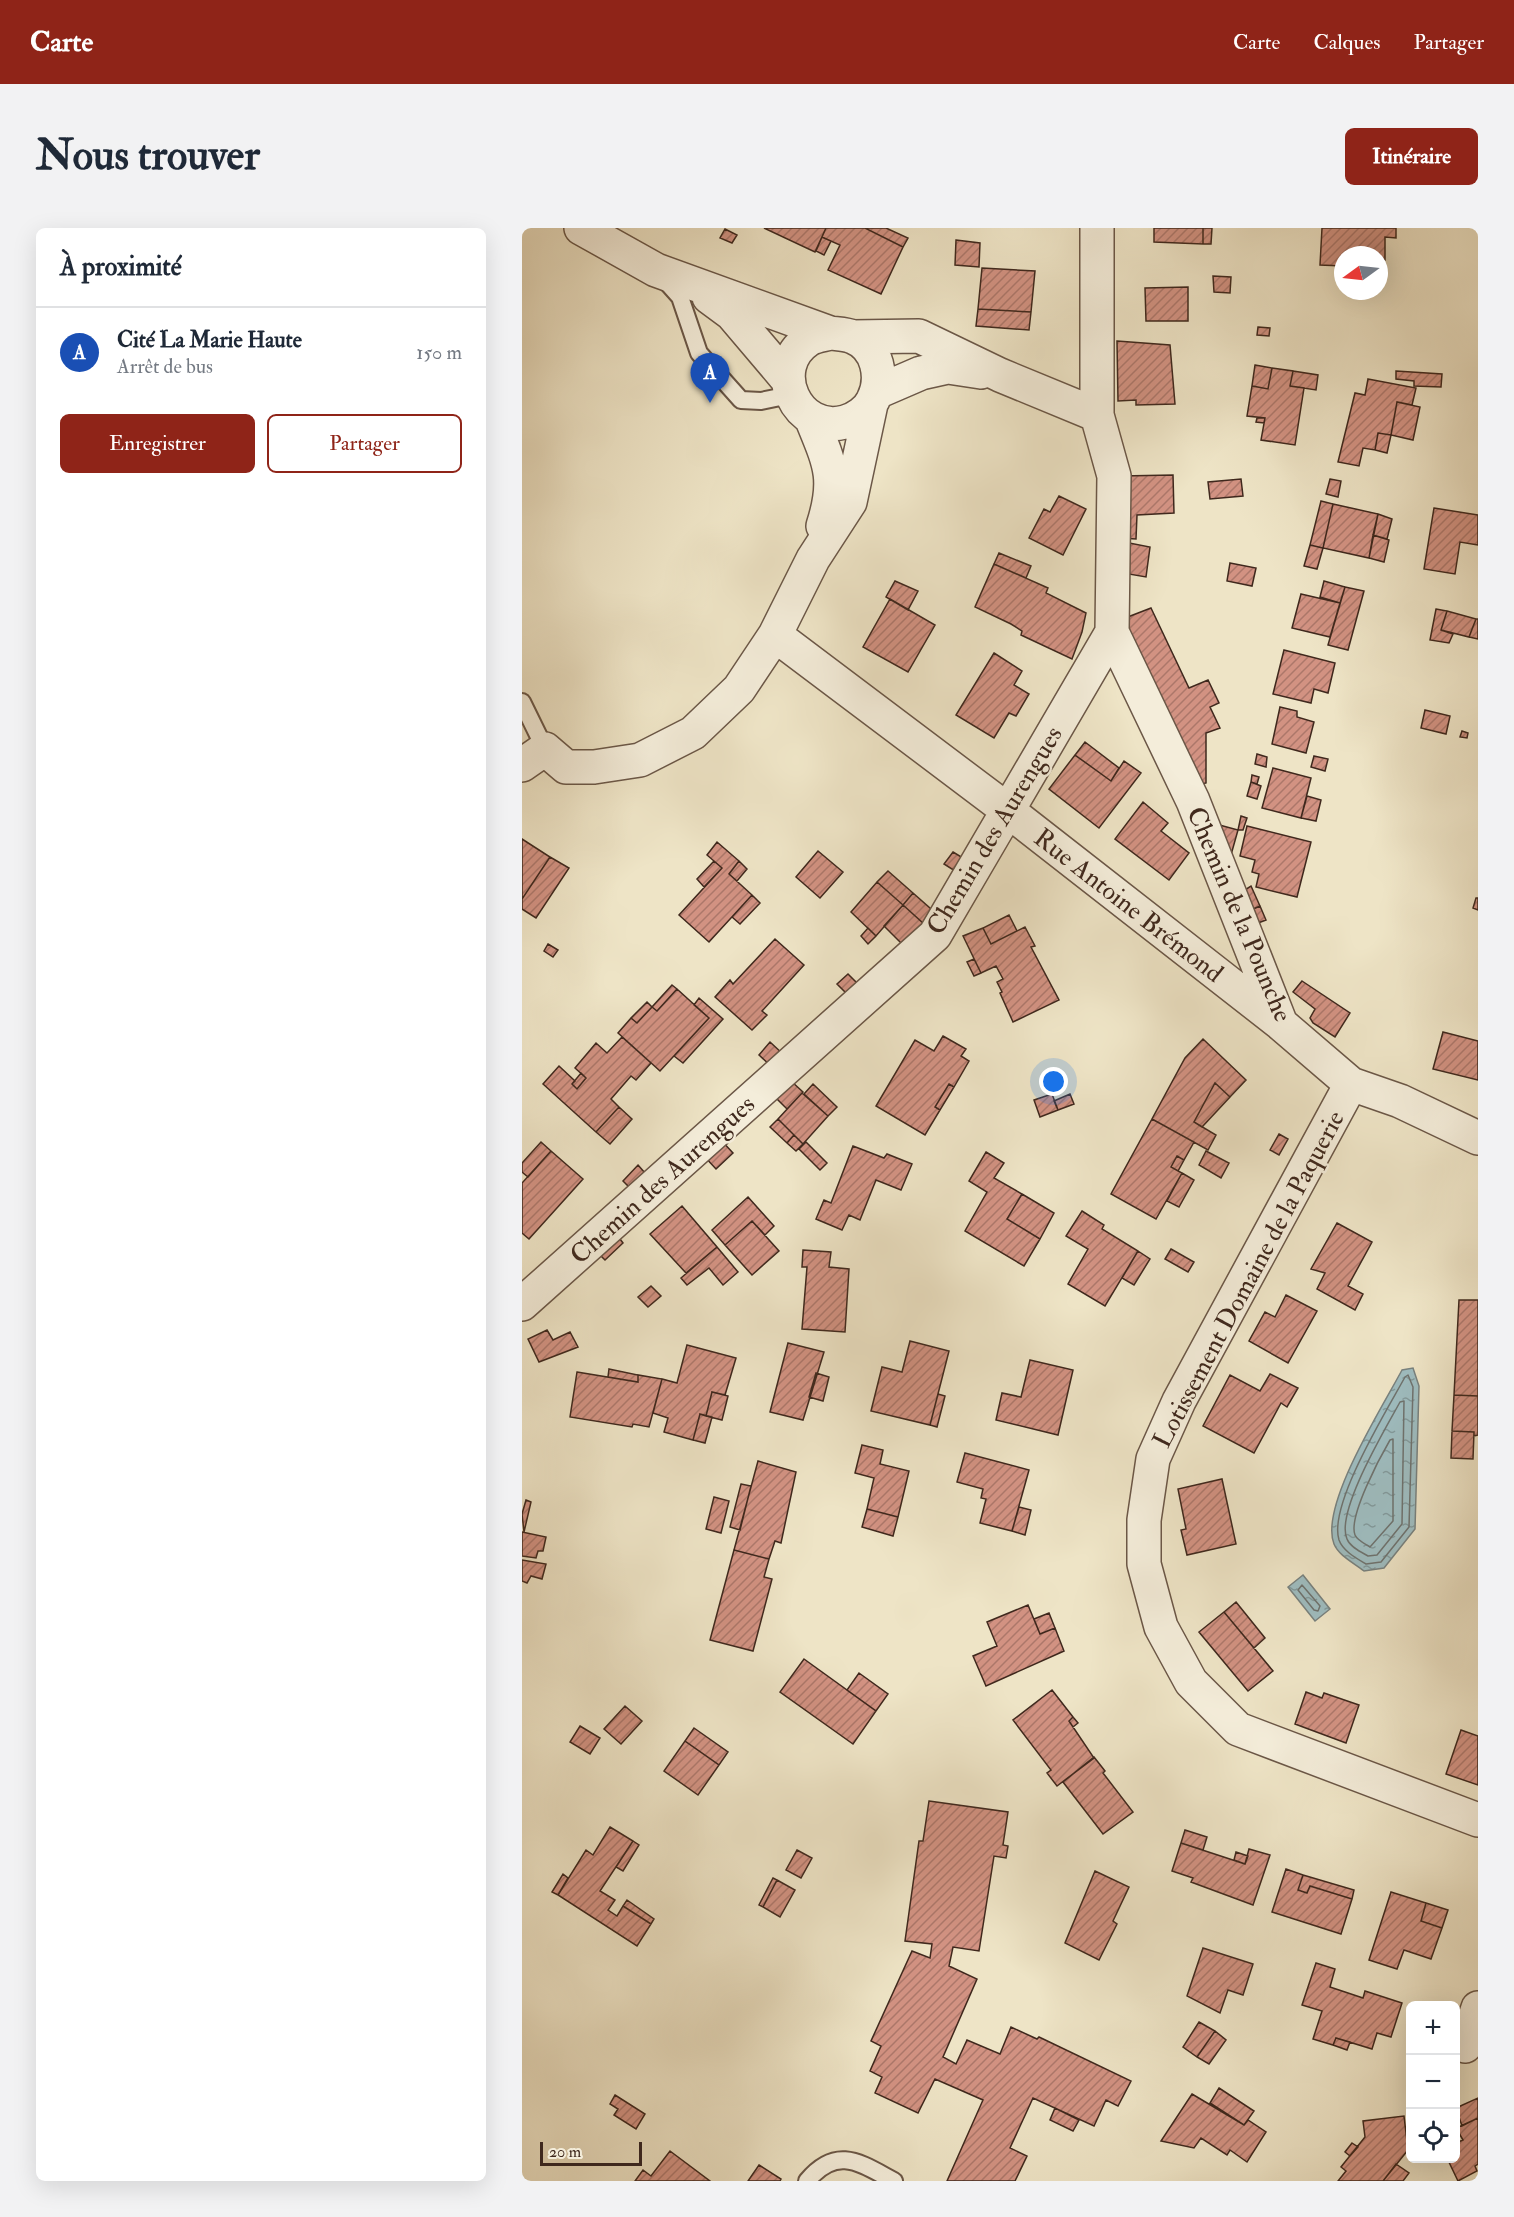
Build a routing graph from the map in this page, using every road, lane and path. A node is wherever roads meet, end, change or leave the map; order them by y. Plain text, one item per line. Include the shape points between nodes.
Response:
1 (580, 228) edge
2 (1097, 228) edge
3 (656, 270) junction
4 (693, 285) junction
5 (842, 335) junction
6 (1000, 375) junction
7 (789, 387) junction
8 (874, 398) junction
9 (1097, 415) junction
10 (812, 420) junction
11 (813, 559) junction
12 (1112, 632) junction
13 (775, 634) junction
14 (522, 702) edge
15 (534, 757) edge
16 (1006, 809) junction
17 (1281, 1024) junction
18 (1351, 1084) junction
19 (1478, 1138) edge
20 (522, 1304) edge
21 (1478, 1820) edge
22 (1478, 2008) edge
23 (1465, 2046) dead end
24 (807, 2181) edge
25 (894, 2181) edge

1 - 3 street
2 - 9 street
3 - 4 street
3 - 7 lane via 680,297 699,353 741,400 760,400
4 - 5 street
4 - 7 street via 732,314
5 - 6 street via 919,336
5 - 7 street via 809,340 793,357
5 - 8 street via 867,347 875,360 879,376
6 - 8 street via 948,368 921,373
6 - 9 street
7 - 10 street via 799,410
8 - 10 street via 855,419 834,425
8 - 11 street via 850,502
9 - 12 street via 1113,476
10 - 11 street via 829,463 832,497
11 - 13 street
12 - 16 street, Chemin des Aurengues
12 - 17 street, Chemin de la Pounche via 1193,801
13 - 15 street via 739,689 693,734 639,759 594,767 566,767
13 - 16 street, Rue Antoine Brémond
14 - 15 lane
16 - 17 street, Rue Antoine Brémond
16 - 20 street, Chemin des Aurengues via 935,935
17 - 18 street, Chemin de la Pounche
18 - 19 street, Chemin de la Pounche via 1400,1101
18 - 21 street, Lotissement Domaine de la Paquerie via 1179,1401 1153,1459 1144,1520 1144,1564 1161,1628 1191,1683 1238,1729
22 - 23 street
24 - 25 lane via 828,2162 842,2160 856,2161

